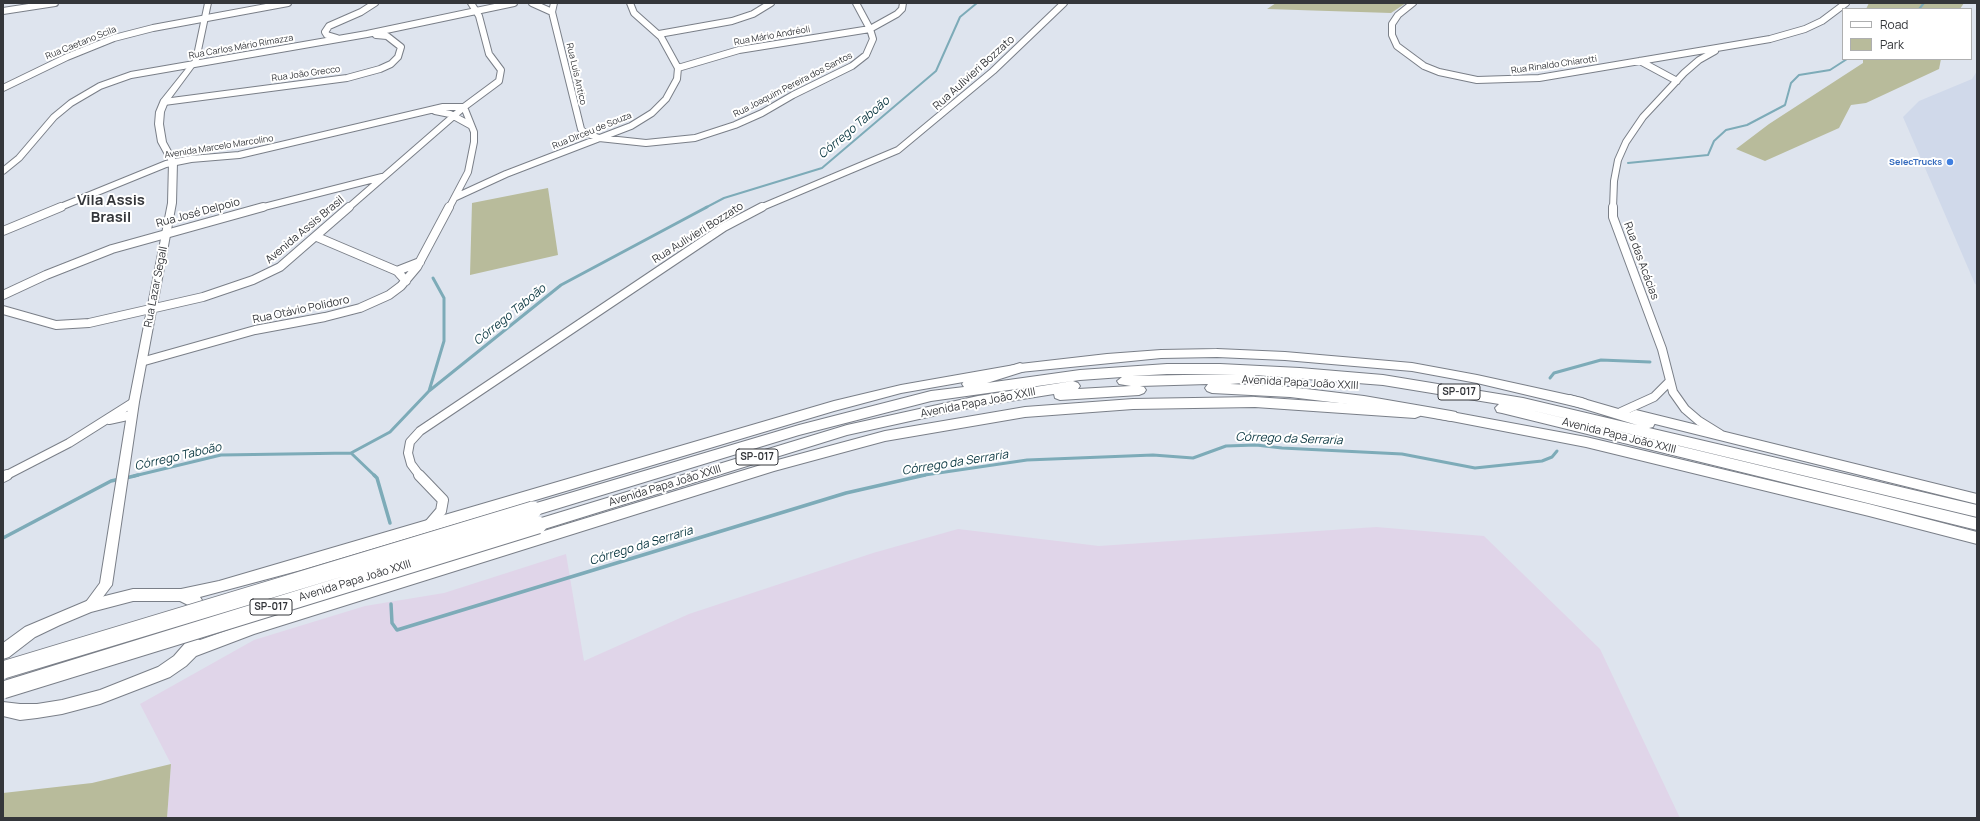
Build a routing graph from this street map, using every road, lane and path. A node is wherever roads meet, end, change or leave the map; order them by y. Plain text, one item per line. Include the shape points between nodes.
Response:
1 (55, 3) edge
2 (208, 3) edge
3 (288, 3) edge
4 (375, 3) edge
5 (471, 3) edge
6 (514, 3) edge
7 (532, 3) edge
8 (554, 3) edge
9 (631, 3) edge
10 (771, 3) edge
11 (856, 3) edge
12 (903, 3) edge
13 (1064, 3) edge
14 (1413, 3) edge
15 (1846, 3) edge
16 (476, 10) junction
17 (3, 11) edge
18 (552, 12) junction
19 (204, 19) junction
20 (870, 29) junction
21 (367, 34) junction
22 (659, 34) junction
23 (340, 39) junction
24 (1725, 47) junction
25 (1640, 61) junction
26 (193, 64) junction
27 (678, 68) junction
28 (1677, 81) junction
29 (3, 88) edge
30 (164, 102) junction
31 (464, 107) junction
32 (422, 112) junction
33 (455, 116) junction
34 (470, 125) junction
35 (599, 138) junction
36 (172, 162) junction
37 (3, 171) edge
38 (382, 177) junction
39 (456, 197) junction
40 (3, 231) edge
41 (167, 233) junction
42 (316, 236) junction
43 (420, 262) junction
44 (397, 271) junction
45 (406, 281) junction
46 (3, 295) edge
47 (3, 310) edge
48 (152, 310) junction
49 (141, 362) junction
50 (1020, 368) junction
51 (1669, 382) junction
52 (930, 396) junction
53 (1570, 400) junction
54 (978, 401) junction
55 (134, 402) junction
56 (1621, 412) junction
57 (132, 415) junction
58 (1451, 416) junction
59 (103, 421) junction
60 (1720, 435) junction
61 (1796, 468) junction
62 (3, 477) edge
63 (1977, 499) edge
64 (1977, 511) edge
65 (536, 517) junction
66 (1977, 524) edge
67 (426, 528) junction
68 (1977, 538) edge
69 (106, 585) junction
70 (181, 594) junction
71 (115, 599) junction
72 (89, 606) junction
73 (5, 649) edge
74 (190, 651) junction
75 (3, 670) edge
76 (3, 690) edge
77 (4, 710) edge

1 - 17 street
2 - 19 street, Rua Lazar Segall
3 - 19 street, Rua Caetano Scila
4 - 23 street via 361,12 333,23 326,29 327,35
5 - 16 street, Avenida Assis Brasil
6 - 16 street, Rua Carlos Mário Rimazza
7 - 18 street
8 - 18 street, Rua Luís Antico
9 - 22 street via 634,13
10 - 22 street via 753,14 732,21
11 - 20 street, Rua Joaquim Pereira dos Santos
12 - 20 street, Rua Mário Andréoli via 897,14
13 - 67 street, Rua Aulivieri Bozzato via 993,71 898,150 772,202 724,227 420,431 410,442 408,453 411,464 443,500 442,511
14 - 25 street, Rua Rinaldo Chiarotti via 1398,15 1392,24 1392,35 1398,46 1424,66 1456,76 1477,80 1517,80
15 - 24 street, Rua Rinaldo Chiarotti via 1822,22 1805,29 1770,39
16 - 21 street, Rua Carlos Mário Rimazza
16 - 31 street, Avenida Assis Brasil via 489,54 501,76 499,81
18 - 35 street, Rua Luís Antico via 581,128 585,133
19 - 26 street, Rua Lazar Segall via 199,50
19 - 29 street, Rua Caetano Scila via 114,38 66,57
20 - 27 street, Rua Mário Andréoli via 739,50
20 - 35 street, Rua Joaquim Pereira dos Santos via 873,39 870,48 866,55 852,66 735,125 708,135 660,143
21 - 23 street, Rua Carlos Mário Rimazza
21 - 30 street, Rua João Grecco via 387,36 398,43 401,47 398,58 380,69 347,78
22 - 27 street
23 - 26 street, Rua Carlos Mário Rimazza
24 - 25 street, Rua Rinaldo Chiarotti
24 - 28 street, Rua das Acácias via 1699,60
25 - 28 street
26 - 30 street, Rua Lazar Segall
26 - 37 street, Rua Carlos Mário Rimazza via 131,75 87,92 54,117 19,158
27 - 35 street, Rua Dirceu de Souza via 679,74 669,94 652,113 631,126
28 - 51 street, Rua das Acácias via 1643,117 1626,142 1618,160 1614,181 1613,218 1662,348
30 - 36 street, Rua Lazar Segall via 160,131 162,142
31 - 32 street, Avenida Marcelo Marcolino via 442,107
31 - 33 street, Avenida Assis Brasil
31 - 34 street, Rua Otávio Polidoro
32 - 33 street, Avenida Marcelo Marcolino via 438,111
32 - 36 street, Avenida Marcelo Marcolino via 239,155
33 - 34 street
33 - 38 street, Avenida Assis Brasil
34 - 39 street, Rua Otávio Polidoro via 474,132 472,157
35 - 39 street, Rua Dirceu de Souza via 506,174
36 - 40 street, Avenida Marcelo Marcolino
36 - 41 street, Rua Lazar Segall via 174,182
38 - 41 street, Rua José Delpoio
38 - 42 street, Avenida Assis Brasil
39 - 43 street, Rua Otávio Polidoro
41 - 46 street, Rua José Delpoio via 112,249
41 - 48 street, Rua Lazar Segall
42 - 44 street
42 - 48 street, Avenida Assis Brasil via 267,275 203,297
43 - 44 street
43 - 45 street, Rua Otávio Polidoro
44 - 45 street
45 - 49 street, Rua Otávio Polidoro via 389,295 360,308 325,318 255,330
47 - 48 street, Avenida Assis Brasil via 42,322 69,325
48 - 49 street, Rua Lazar Segall
49 - 55 street, Rua Lazar Segall
50 - 52 highway
50 - 53 main road via 1161,354 1285,356 1412,367
50 - 67 main road via 901,389 834,406
51 - 56 street via 1654,397
51 - 60 street, Rua das Acácias via 1685,409
52 - 61 highway, Avenida Papa João XXIII / SP-017 via 1122,372 1220,369 1308,373 1383,380 1523,403
52 - 65 highway, Avenida Papa João XXIII / SP-017 via 799,430
53 - 56 main road
53 - 61 highway via 1734,446
54 - 58 highway via 1122,390 1217,388 1327,396
54 - 65 highway, Avenida Papa João XXIII / SP-017 via 847,430
54 - 66 highway, Avenida Papa João XXIII / SP-017 via 1058,388 1131,381 1251,379 1357,386 1462,400 1538,416
55 - 57 street, Rua Lazar Segall
55 - 59 street
56 - 60 main road
57 - 59 street
57 - 69 street, Rua Lazar Segall
58 - 68 main road, Avenida Papa João XXIII via 1534,430 1601,445
58 - 74 main road, Avenida Papa João XXIII via 1255,402 1163,402 1025,412 891,435 774,466 291,615
59 - 62 street via 69,443
60 - 63 main road
61 - 64 highway, Avenida Papa João XXIII / SP-017
65 - 75 highway, Avenida Papa João XXIII / SP-017, bridge
65 - 76 highway, Avenida Papa João XXIII / SP-017, bridge
67 - 70 main road via 219,587
69 - 71 street
69 - 72 street
70 - 71 main road via 150,594
70 - 74 main road via 193,600 199,608 201,623
71 - 72 main road
72 - 73 main road via 49,623
74 - 77 main road via 164,672 100,696 37,712

